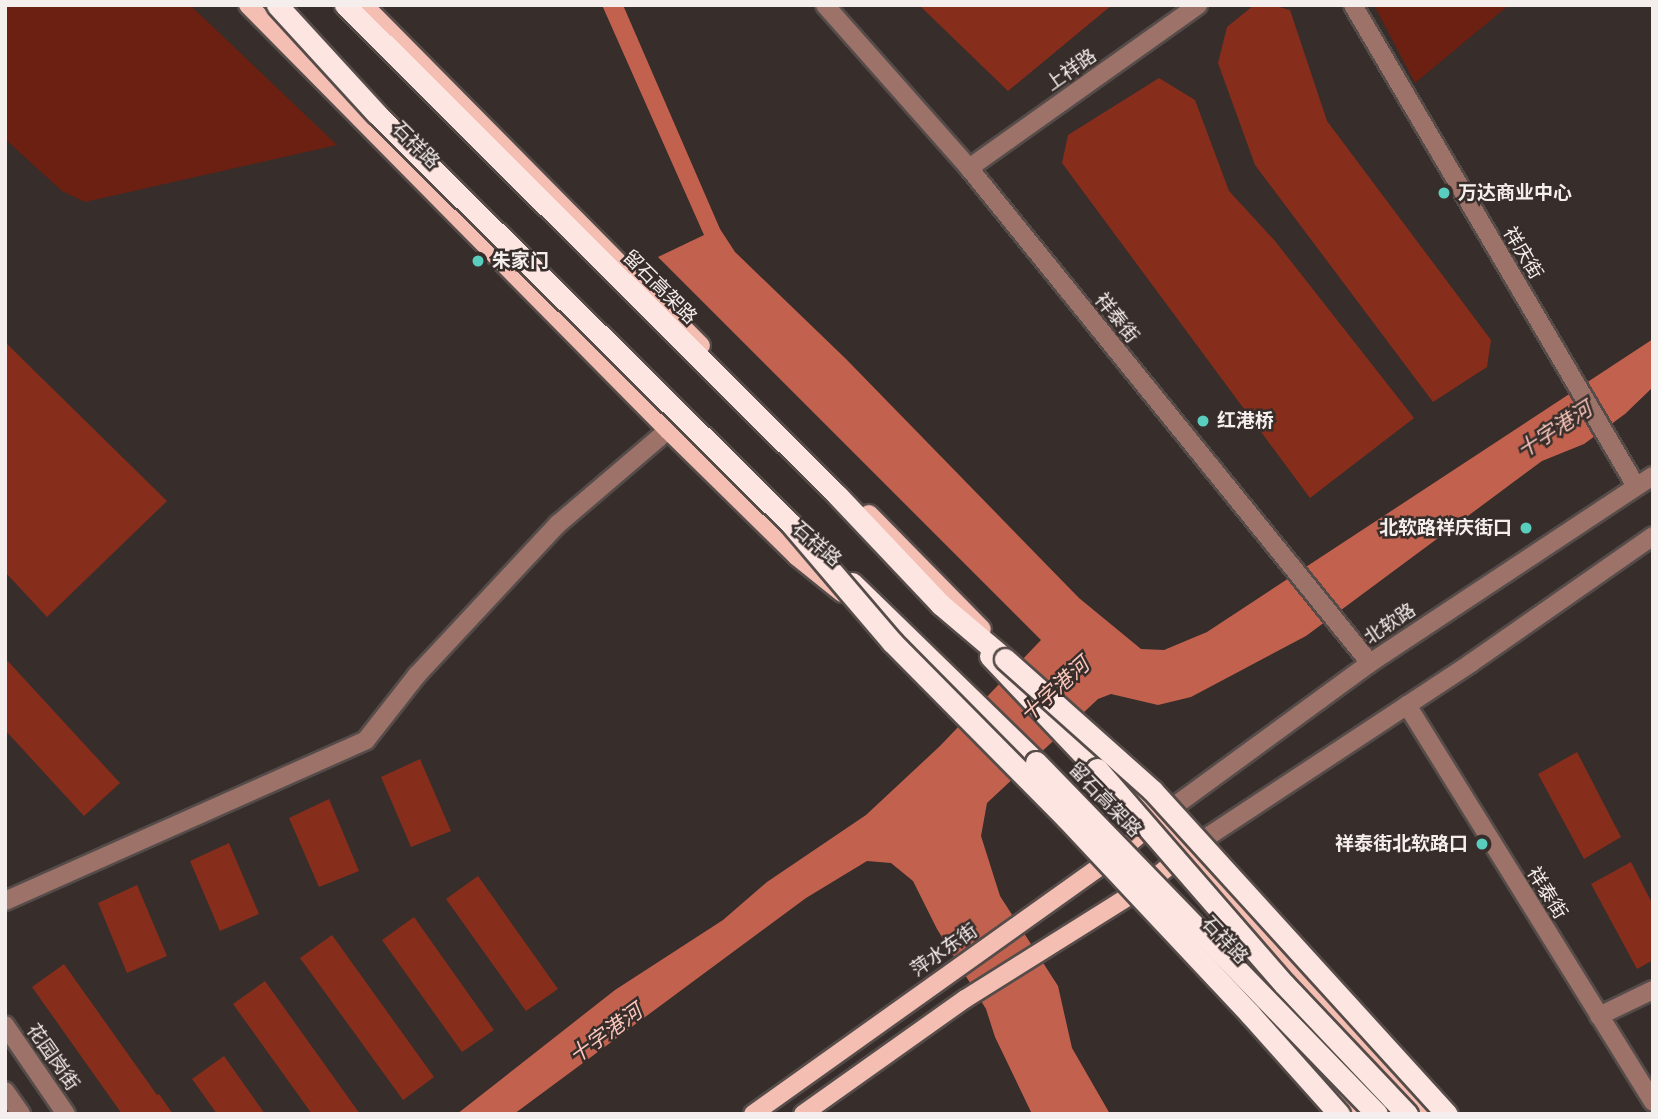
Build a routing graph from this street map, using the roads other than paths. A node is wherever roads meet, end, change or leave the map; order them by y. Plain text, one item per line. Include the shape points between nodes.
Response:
1 (248, 5) edge
2 (277, 5) edge
3 (345, 5) edge
4 (364, 5) edge
5 (825, 5) edge
6 (1198, 5) edge
7 (1353, 5) edge
8 (969, 168) junction
9 (668, 430) junction
10 (1653, 476) edge
11 (1636, 486) junction
12 (792, 525) junction
13 (1653, 536) edge
14 (940, 604) junction
15 (1370, 663) junction
16 (1407, 705) junction
17 (1158, 818) junction
18 (1187, 851) junction
19 (1115, 856) junction
20 (1145, 886) junction
21 (5, 901) edge
22 (1653, 990) edge
23 (1598, 1016) junction
24 (5, 1025) edge
25 (5, 1091) edge
26 (1653, 1102) edge
27 (21, 1114) edge
28 (66, 1114) edge
29 (753, 1114) edge
30 (803, 1114) edge
31 (1339, 1114) edge
32 (1358, 1114) edge
33 (1377, 1114) edge
34 (1407, 1114) edge
35 (1421, 1114) edge
36 (1447, 1114) edge

1 - 9 main road, 石祥路
2 - 12 highway, 留石高架路, bridge via 376,113
3 - 14 highway, 留石高架路 via 838,496
4 - 17 main road, 石祥路, bridge via 1085,732
5 - 8 street, 祥泰街
6 - 8 street, 上祥路
7 - 11 street, 祥庆街
8 - 15 street, 祥泰街
9 - 19 main road, 石祥路 via 796,556 898,640
9 - 21 street via 558,524 417,675 366,740
10 - 11 street, 北软路
11 - 15 street, 北软路
12 - 31 highway, 留石高架路, bridge via 892,642 1066,818
12 - 33 highway, 留石高架路, bridge via 1036,762
13 - 16 street
14 - 34 highway, 留石高架路, bridge via 1097,769 1284,984
14 - 36 highway, 留石高架路, bridge via 1152,790
15 - 17 street, 北软路
16 - 18 street
16 - 23 street, 祥泰街
17 - 18 main road, 石祥路
17 - 19 main road, 萍水东街
18 - 20 main road
18 - 35 main road, 石祥路
19 - 20 main road, 石祥路
19 - 29 main road, 萍水东街
20 - 30 main road via 965,999
20 - 32 main road, 石祥路
22 - 23 street
23 - 26 street, 祥泰街
24 - 28 street, 花园岗街
25 - 27 street

